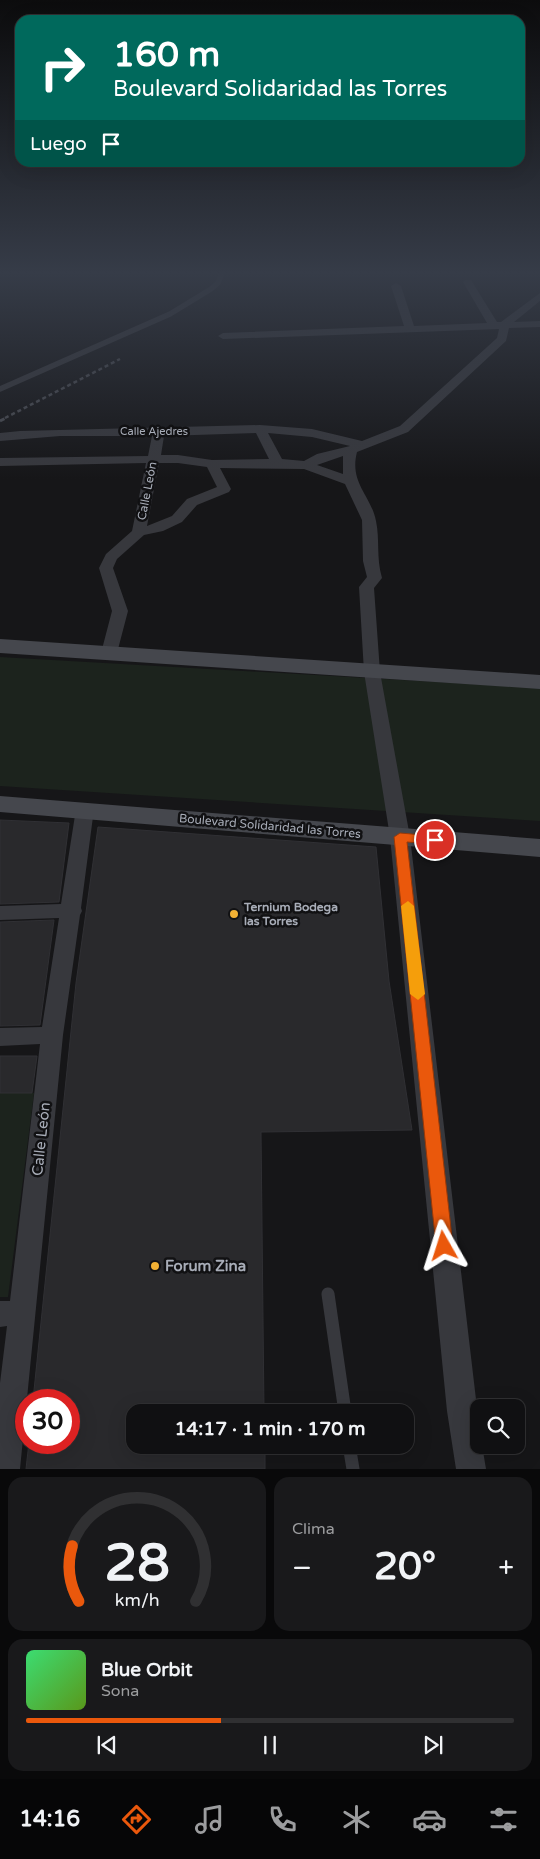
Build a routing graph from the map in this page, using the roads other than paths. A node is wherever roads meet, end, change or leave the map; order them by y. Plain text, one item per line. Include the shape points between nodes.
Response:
1 (108, 342) edge
2 (498, 342) edge
3 (0, 389) edge
4 (260, 429) junction
5 (159, 432) junction
6 (0, 437) edge
7 (356, 448) junction
8 (153, 460) junction
9 (0, 462) edge
10 (277, 463) junction
11 (212, 464) junction
12 (306, 465) junction
13 (350, 481) junction
14 (139, 532) junction
15 (0, 646) edge
16 (109, 653) junction
17 (372, 672) junction
18 (540, 682) edge
19 (0, 804) edge
20 (85, 809) junction
21 (400, 837) junction
22 (540, 848) edge
23 (72, 911) junction
24 (0, 913) edge
25 (52, 1035) junction
26 (0, 1037) edge
27 (328, 1294) dead end
28 (11, 1314) edge
29 (344, 1404) edge
30 (350, 1454) edge
31 (5, 1469) edge
32 (352, 1469) edge
33 (471, 1469) edge

1 - 3 lane
2 - 7 street via 404,429
4 - 5 street, Calle Ajedres
4 - 7 street, Calle Ajedres via 335,436
4 - 10 street
5 - 6 street, Calle Ajedres via 48,432
5 - 8 street, Calle León
7 - 12 street
7 - 13 street via 348,461
8 - 9 street
8 - 11 street via 178,459
8 - 14 street, Calle León
10 - 11 street
10 - 12 street
11 - 14 street via 224,489 192,502 177,519
12 - 13 street
13 - 17 street via 369,520 370,562 375,578 366,587
14 - 16 street, Calle León via 111,557 106,568 120,611
15 - 16 main road
16 - 17 main road
17 - 18 main road
17 - 21 street
19 - 20 main road, Boulevard Solidaridad las Torres
20 - 21 main road, Boulevard Solidaridad las Torres
20 - 23 street, Calle León
21 - 22 main road, Boulevard Solidaridad las Torres
21 - 33 street
23 - 24 street
23 - 25 street, Calle León
25 - 26 street
25 - 28 street, Calle León
27 - 29 lane
28 - 31 street, Calle León
30 - 32 lane

